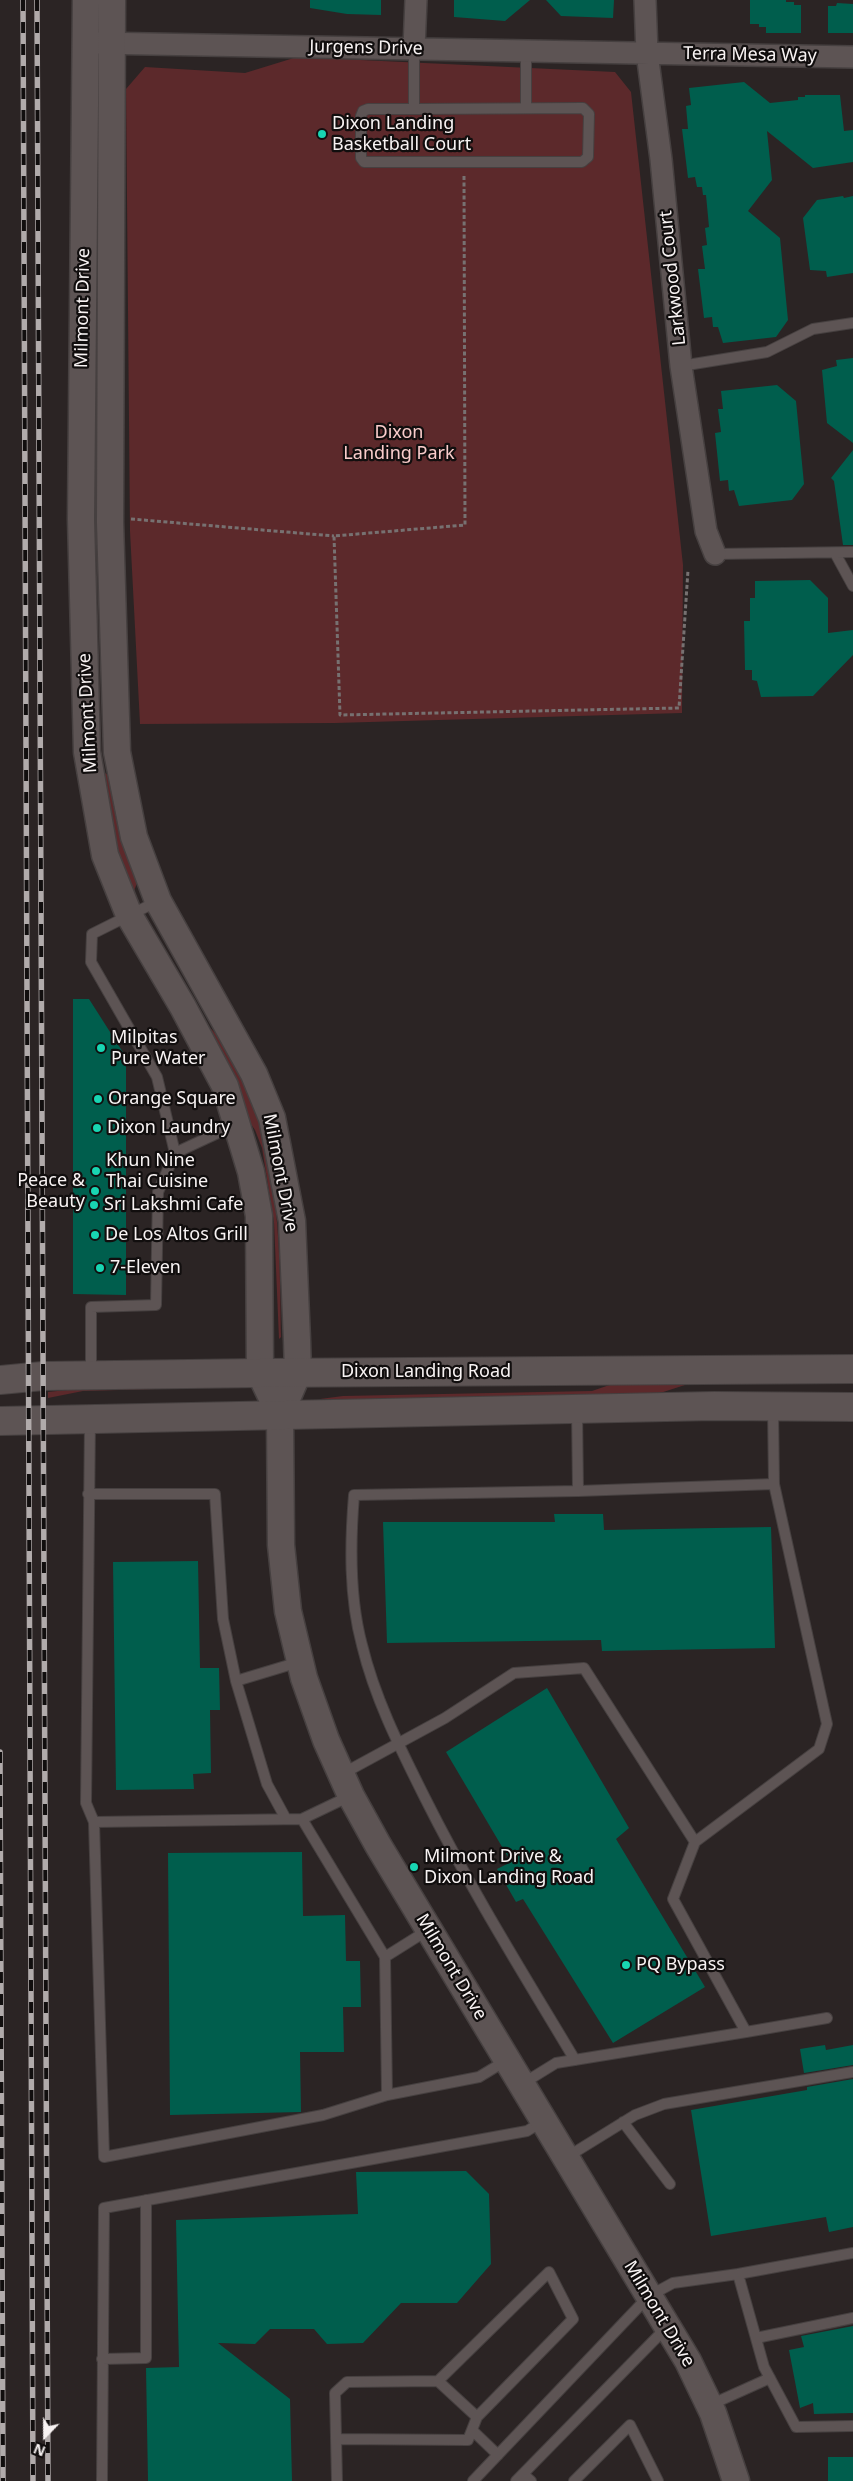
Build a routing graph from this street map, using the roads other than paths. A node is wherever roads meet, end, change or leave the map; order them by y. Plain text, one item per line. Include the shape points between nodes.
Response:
1 (86, 0) edge
2 (112, 0) edge
3 (416, 0) edge
4 (645, 0) edge
5 (86, 43) junction
6 (112, 43) junction
7 (414, 48) junction
8 (526, 50) junction
9 (647, 53) junction
10 (853, 57) edge
11 (526, 108) junction
12 (414, 109) junction
13 (853, 323) edge
14 (681, 366) junction
15 (853, 552) edge
16 (835, 553) junction
17 (715, 554) joint
18 (853, 586) edge
19 (158, 901) junction
20 (129, 915) junction
21 (237, 1125) junction
22 (175, 1153) junction
23 (853, 1369) edge
24 (260, 1373) junction
25 (298, 1373) junction
26 (91, 1376) junction
27 (6, 1380) edge
28 (853, 1407) edge
29 (577, 1408) junction
30 (773, 1408) junction
31 (280, 1415) junction
32 (90, 1420) junction
33 (6, 1421) edge
34 (774, 1484) junction
35 (578, 1491) junction
36 (88, 1494) junction
37 (300, 1661) junction
38 (236, 1681) junction
39 (397, 1744) junction
40 (346, 1785) junction
41 (302, 1819) junction
42 (286, 1820) junction
43 (94, 1822) junction
44 (695, 1842) junction
45 (429, 1929) junction
46 (385, 1957) junction
47 (827, 2018) dead end
48 (746, 2032) junction
49 (507, 2060) junction
50 (574, 2060) junction
51 (853, 2072) edge
52 (522, 2084) junction
53 (387, 2095) junction
54 (544, 2121) junction
55 (623, 2122) junction
56 (566, 2158) junction
57 (670, 2184) dead end
58 (146, 2200) junction
59 (853, 2253) edge
60 (738, 2274) junction
61 (649, 2296) junction
62 (853, 2318) edge
63 (668, 2327) junction
64 (756, 2338) junction
65 (102, 2359) junction
66 (770, 2378) junction
67 (438, 2381) junction
68 (710, 2405) junction
69 (477, 2417) junction
70 (853, 2426) edge
71 (472, 2430) junction
72 (336, 2439) junction
73 (498, 2455) junction
74 (524, 2479) edge
75 (102, 2481) edge
76 (337, 2481) edge
77 (473, 2481) edge
78 (574, 2481) edge
79 (658, 2481) edge
80 (736, 2481) edge

1 - 5 street, Milmont Drive
2 - 6 street, Milmont Drive
3 - 7 street
4 - 9 street, Larkwood Court
5 - 6 street, Jurgens Drive
5 - 20 street, Milmont Drive via 82,520 87,752 105,855
6 - 7 street, Jurgens Drive
6 - 19 street, Milmont Drive via 110,522 117,752 134,837
7 - 8 street, Jurgens Drive
7 - 12 lane
8 - 9 street, Jurgens Drive
8 - 11 lane
9 - 10 street, Terra Mesa Way
9 - 14 street, Larkwood Court
11 - 12 lane
11 - 12 lane via 586,110 589,114 587,160 364,162 361,158 361,116 364,111
13 - 14 lane via 813,330 767,352
14 - 17 street, Larkwood Court via 706,532
15 - 16 lane
16 - 17 lane
16 - 18 lane
19 - 20 lane
19 - 25 street, Milmont Drive via 254,1074 272,1118 292,1221
20 - 21 street, Milmont Drive via 225,1086
20 - 22 lane via 92,934 91,962 157,1077
21 - 22 lane
21 - 24 street, Milmont Drive via 251,1172 259,1216
22 - 26 lane via 158,1192 156,1305 91,1307
23 - 25 main road, Dixon Landing Road
24 - 25 main road, Dixon Landing Road
24 - 26 main road, Dixon Landing Road
24 - 31 street, Milmont Drive
25 - 31 street, Milmont Drive
26 - 27 main road, Dixon Landing Road
28 - 30 main road
29 - 30 main road
29 - 31 main road
29 - 35 lane
30 - 34 lane
31 - 32 main road
31 - 37 street, Milmont Drive via 281,1545 288,1611
32 - 33 main road
32 - 36 lane
34 - 35 lane
34 - 44 lane via 827,1724 819,1749
35 - 39 lane via 354,1495 350,1536 361,1644 376,1694
36 - 38 lane via 216,1494 223,1619
36 - 43 lane via 86,1803
37 - 38 lane
37 - 40 street, Milmont Drive via 326,1740
38 - 42 lane via 267,1784
39 - 40 lane
39 - 44 lane via 445,1718 514,1673 584,1668
39 - 50 lane via 454,1857
40 - 41 lane
40 - 45 street, Milmont Drive
41 - 42 lane
41 - 46 lane
42 - 43 lane
43 - 53 lane via 104,2157 323,2115
44 - 48 lane via 673,1899
45 - 46 lane
45 - 49 street, Milmont Drive
46 - 53 lane
47 - 48 lane
48 - 50 lane
49 - 52 street, Milmont Drive
49 - 53 lane via 479,2077
50 - 52 lane via 556,2063
51 - 55 lane via 664,2104
52 - 54 street, Milmont Drive
54 - 56 street, Milmont Drive
54 - 58 lane via 527,2131
55 - 56 lane
55 - 57 lane
56 - 61 street, Milmont Drive
58 - 65 lane via 104,2208
58 - 65 lane via 146,2358
59 - 60 lane
60 - 61 lane via 673,2282
60 - 64 lane
61 - 63 street, Milmont Drive
61 - 73 lane
62 - 64 lane
63 - 68 street, Milmont Drive
63 - 74 lane
64 - 66 lane
65 - 75 lane
66 - 68 lane
66 - 70 lane via 796,2427
67 - 69 lane
67 - 69 lane via 549,2272 573,2319
67 - 72 lane via 346,2382 335,2393
68 - 80 street, Milmont Drive
69 - 71 lane
71 - 72 lane via 468,2440
71 - 73 lane
72 - 76 lane
73 - 77 lane
78 - 79 lane via 630,2425

